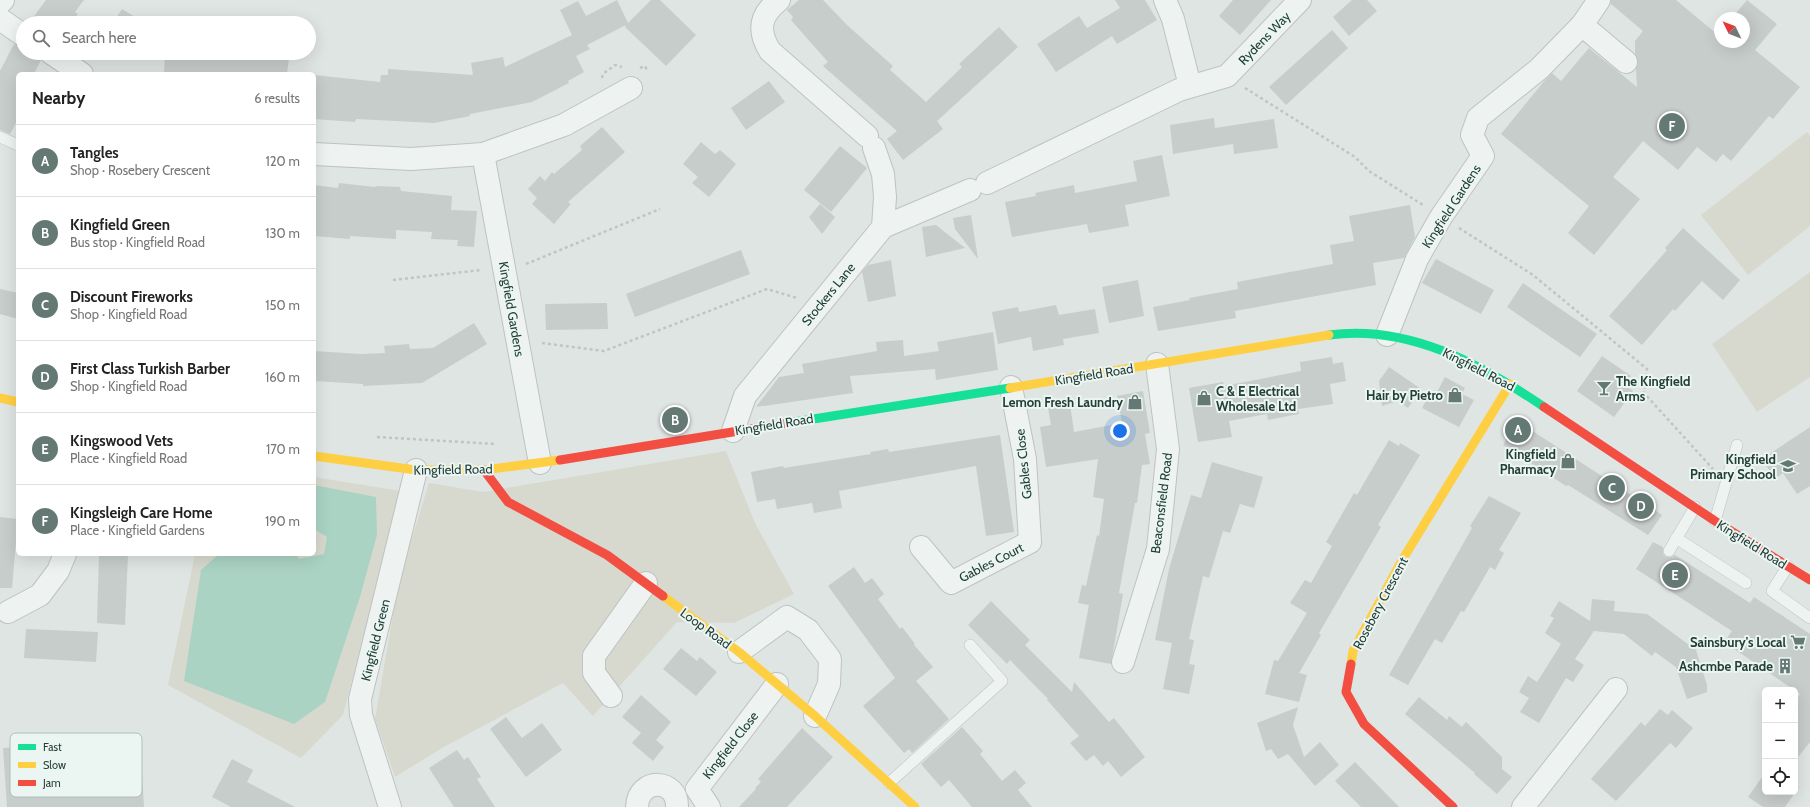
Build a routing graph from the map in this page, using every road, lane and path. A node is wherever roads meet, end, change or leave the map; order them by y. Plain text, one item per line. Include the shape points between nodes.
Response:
1 (3, 0) edge
2 (779, 0) edge
3 (1165, 0) edge
4 (1300, 0) edge
5 (1599, 0) edge
6 (0, 4) edge
7 (0, 19) edge
8 (1582, 25) junction
9 (16, 30) edge
10 (61, 60) edge
11 (1626, 62) dead end
12 (79, 72) edge
13 (633, 76) junction
14 (1227, 76) junction
15 (652, 79) dead end
16 (602, 84) dead end
17 (1190, 86) junction
18 (0, 137) edge
19 (16, 144) edge
20 (316, 154) edge
21 (483, 154) junction
22 (660, 209) dead end
23 (1441, 217) junction
24 (883, 227) junction
25 (525, 258) dead end
26 (526, 264) junction
27 (488, 269) dead end
28 (528, 272) dead end
29 (393, 280) dead end
30 (815, 310) junction
31 (1387, 335) junction
32 (540, 336) dead end
33 (1157, 364) junction
34 (1510, 384) junction
35 (1011, 387) junction
36 (0, 398) edge
37 (16, 402) edge
38 (733, 431) junction
39 (377, 438) dead end
40 (501, 445) dead end
41 (1737, 445) dead end
42 (316, 456) edge
43 (540, 463) junction
44 (416, 470) junction
45 (484, 470) junction
46 (1725, 485) junction
47 (1695, 507) junction
48 (1715, 520) junction
49 (1676, 538) junction
50 (1030, 542) joint
51 (921, 547) dead end
52 (1669, 551) dead end
53 (64, 556) edge
54 (1788, 566) junction
55 (1810, 580) edge
56 (646, 583) junction
57 (1746, 583) dead end
58 (4, 614) edge
59 (1810, 618) edge
60 (970, 645) dead end
61 (739, 652) junction
62 (1123, 662) dead end
63 (777, 684) junction
64 (1616, 689) dead end
65 (611, 696) dead end
66 (815, 716) junction
67 (889, 783) junction
68 (697, 789) junction
69 (677, 803) edge
70 (390, 807) edge
71 (638, 807) edge
72 (709, 807) edge
73 (915, 807) edge
74 (1453, 807) edge
75 (1523, 807) edge

1 - 6 street
2 - 24 street via 763,19 761,30 764,41 770,51 871,142 883,174
3 - 17 street via 1173,19
4 - 14 street, Rydens Way
5 - 8 street, Kingfield Gardens
7 - 9 street
8 - 11 street
8 - 23 street, Kingfield Gardens via 1539,69 1478,118 1472,135 1483,156
10 - 12 street
13 - 15 path via 645,66
13 - 16 path via 615,65 603,74
13 - 21 street via 564,125
14 - 17 street
14 - 23 path via 1355,157 1369,172
17 - 24 street via 979,187
18 - 19 lane
20 - 21 street via 411,159
21 - 43 street, Kingfield Gardens
22 - 26 path
23 - 31 street, Kingfield Gardens via 1417,259
23 - 46 path via 1533,275 1647,369 1644,392
24 - 30 street, Stockers Lane
25 - 26 path
26 - 28 path
27 - 29 path
30 - 32 path via 803,299 767,289 604,351 542,344
30 - 38 street, Stockers Lane via 745,396
31 - 33 main road, Kingfield Road via 1341,333
31 - 34 main road, Kingfield Road via 1448,352
33 - 35 main road, Kingfield Road
33 - 62 street, Beaconsfield Road via 1168,449 1158,549
34 - 47 main road, Kingfield Road
34 - 74 main road, Rosebery Crescent via 1401,562 1361,637 1354,651 1346,692 1364,724
35 - 38 main road, Kingfield Road
35 - 50 street, Gables Close via 1025,459
36 - 37 main road
38 - 43 main road, Kingfield Road
39 - 40 path
41 - 46 lane
42 - 44 main road, Kingfield Road
43 - 45 main road, Kingfield Road
44 - 45 main road, Kingfield Road
44 - 70 street, Kingfield Green via 360,699 360,715
45 - 56 main road, Loop Road via 508,502 606,555
46 - 48 lane
47 - 48 main road, Kingfield Road
47 - 49 lane
48 - 54 main road, Kingfield Road
49 - 52 lane
49 - 57 lane
50 - 51 street, Gables Court via 951,583
53 - 58 street via 58,572 40,595
54 - 55 main road, Kingfield Road
54 - 59 lane via 1772,591
56 - 61 main road, Loop Road
56 - 65 street via 594,656 594,673
60 - 67 lane via 1002,681
61 - 63 main road, Loop Road
61 - 66 street via 786,617 808,630 830,659 829,684
63 - 66 main road, Loop Road
63 - 68 street, Kingfield Close
64 - 75 street
66 - 67 main road, Loop Road
67 - 73 main road, Loop Road
68 - 69 street
68 - 72 street, Kingfield Close
69 - 71 street via 670,789 651,785 640,793

